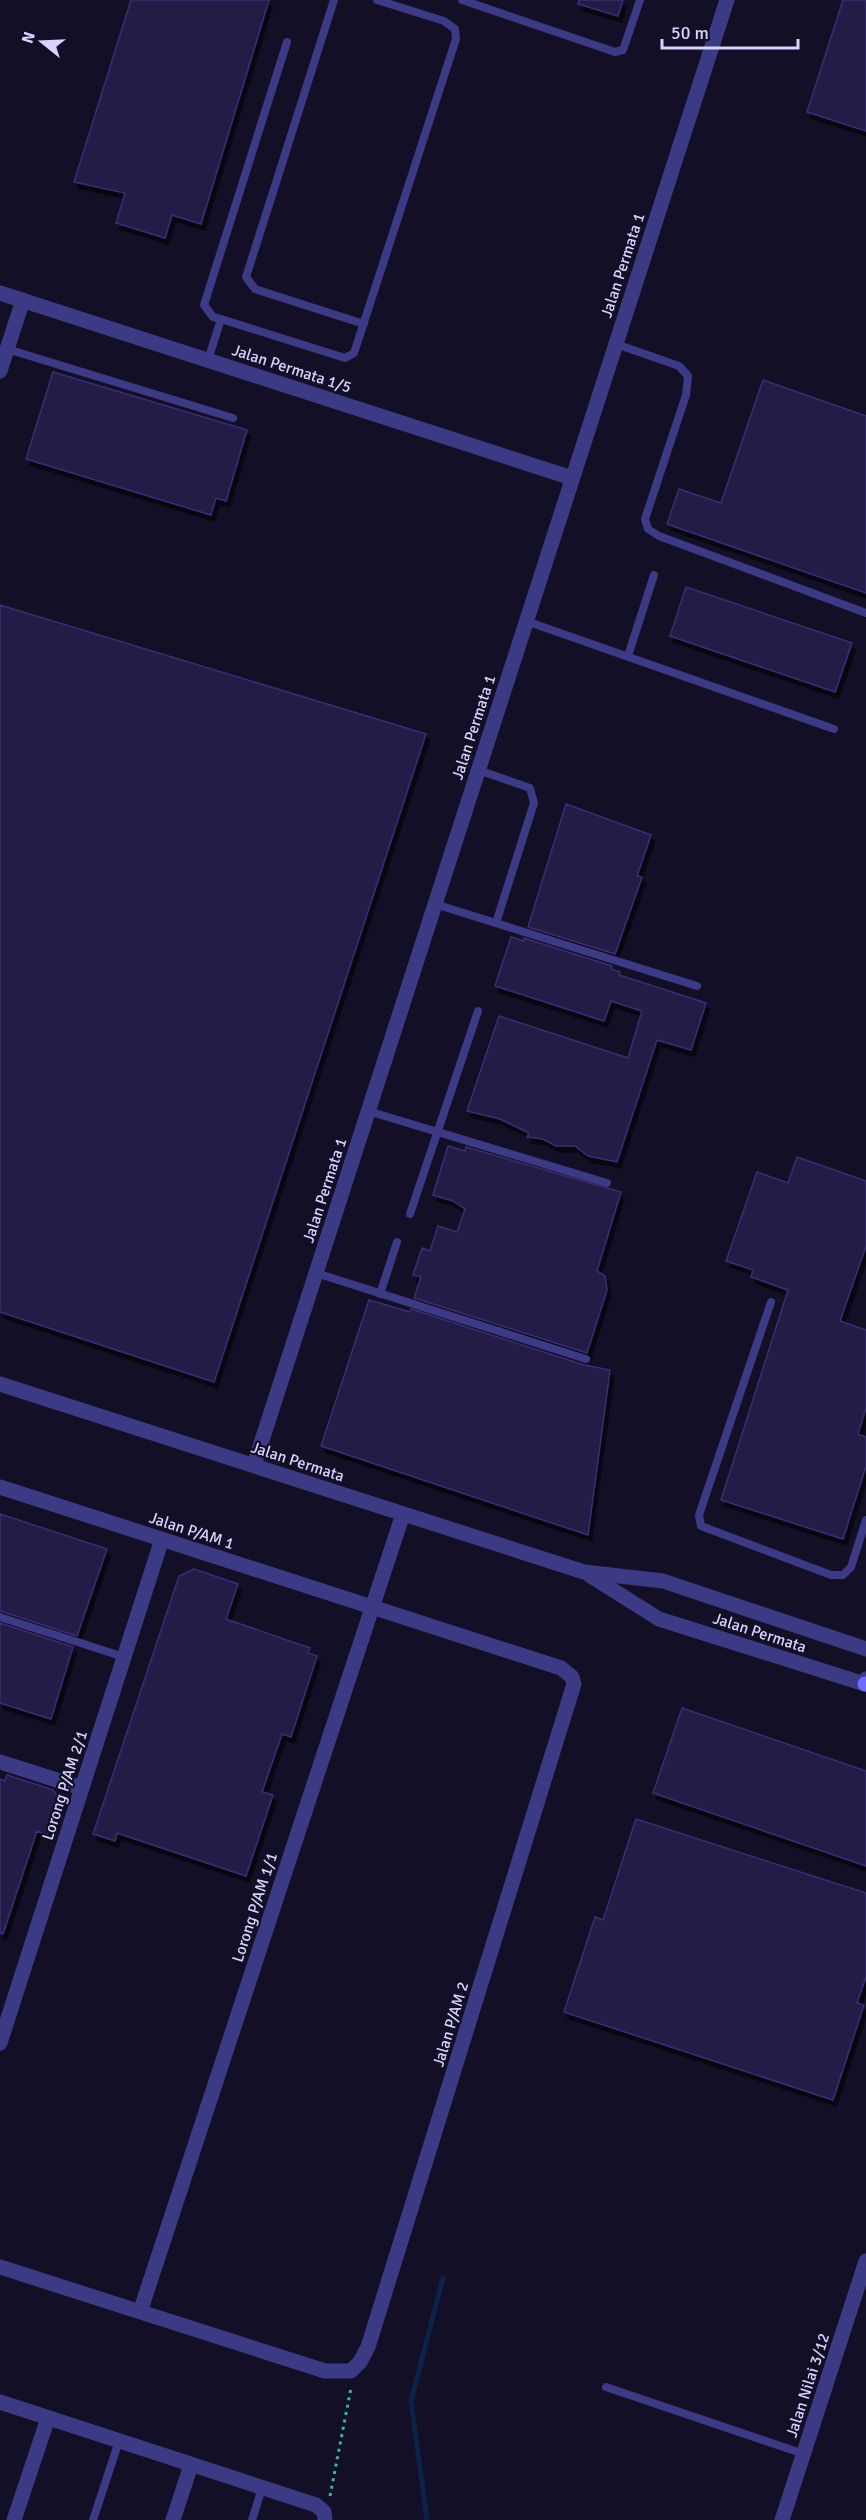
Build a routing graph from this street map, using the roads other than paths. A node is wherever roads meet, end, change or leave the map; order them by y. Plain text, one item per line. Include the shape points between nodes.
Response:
1 (334, 0) edge
2 (377, 0) edge
3 (462, 0) edge
4 (640, 0) edge
5 (727, 0) edge
6 (287, 42) dead end
7 (0, 293) edge
8 (23, 300) junction
9 (221, 320) junction
10 (364, 324) junction
11 (616, 344) junction
12 (7, 349) junction
13 (208, 360) junction
14 (0, 371) edge
15 (233, 418) dead end
16 (572, 478) junction
17 (654, 575) dead end
18 (866, 614) edge
19 (526, 621) junction
20 (628, 657) junction
21 (834, 729) dead end
22 (478, 770) junction
23 (435, 904) junction
24 (496, 923) junction
25 (698, 986) dead end
26 (478, 1011) dead end
27 (368, 1111) junction
28 (437, 1132) junction
29 (608, 1183) dead end
30 (410, 1214) dead end
31 (397, 1242) dead end
32 (316, 1273) junction
33 (381, 1294) junction
34 (771, 1302) dead end
35 (586, 1359) dead end
36 (0, 1384) edge
37 (254, 1465) junction
38 (0, 1487) edge
39 (403, 1514) junction
40 (866, 1520) edge
41 (162, 1539) junction
42 (584, 1572) junction
43 (372, 1607) junction
44 (0, 1617) edge
45 (866, 1649) edge
46 (124, 1657) junction
47 (865, 1682) edge
48 (0, 1762) edge
49 (82, 1788) junction
50 (2, 2026) edge
51 (0, 2043) edge
52 (0, 2267) edge
53 (864, 2271) edge
54 (140, 2312) junction
55 (606, 2387) dead end
56 (0, 2402) edge
57 (48, 2418) junction
58 (119, 2441) junction
59 (804, 2454) junction
60 (191, 2464) junction
61 (262, 2488) junction
62 (325, 2516) edge
63 (14, 2520) edge
64 (93, 2520) edge
65 (173, 2520) edge
66 (252, 2520) edge
67 (782, 2520) edge

1 - 10 lane via 246,277 255,289
2 - 10 lane via 444,21 455,29 456,39
3 - 4 lane via 615,52 623,50
5 - 11 street, Jalan Permata 1
6 - 9 lane via 204,305 213,317
7 - 8 street, Jalan Permata 1/5
8 - 12 street
8 - 13 street, Jalan Permata 1/5
9 - 10 lane via 345,358 354,353
9 - 13 lane
11 - 16 street, Jalan Permata 1
11 - 18 lane via 679,366 688,376 686,395 645,519 648,529
12 - 14 street
12 - 15 lane
13 - 16 street, Jalan Permata 1/5
16 - 19 street, Jalan Permata 1
17 - 20 lane
19 - 20 lane
19 - 22 street, Jalan Permata 1
20 - 21 lane
22 - 23 street, Jalan Permata 1
22 - 24 lane via 530,788 534,803
23 - 24 lane
23 - 27 street, Jalan Permata 1
24 - 25 lane
26 - 28 lane
27 - 28 lane
27 - 32 street, Jalan Permata 1
28 - 29 lane
28 - 30 lane
31 - 33 lane
32 - 33 lane
32 - 37 street, Jalan Permata 1
33 - 35 lane
34 - 40 lane via 699,1515 701,1526 831,1575 843,1575 851,1567
36 - 37 street, Jalan Permata
37 - 39 street, Jalan Permata
38 - 41 street, Jalan P/AM 1
39 - 42 street, Jalan Permata
39 - 43 street, Lorong P/AM 1/1
41 - 43 street, Jalan P/AM 1
41 - 46 street, Lorong P/AM 2/1
42 - 45 street, Jalan Permata via 663,1581
42 - 47 street, Jalan Permata via 659,1619
43 - 54 street, Lorong P/AM 1/1
43 - 54 street, Jalan P/AM 2 via 561,1668 574,1684 368,2347 351,2371 325,2371
44 - 46 lane
46 - 49 street, Lorong P/AM 2/1
48 - 49 street
49 - 50 street, Lorong P/AM 2/1
50 - 51 street, Lorong P/AM 2/1
52 - 54 street
53 - 59 street, Jalan Nilai 3/12
55 - 59 lane
56 - 57 street
57 - 58 street
57 - 63 street
58 - 60 street
58 - 64 lane
59 - 67 street, Jalan Nilai 3/12
60 - 61 street
60 - 65 street
61 - 62 street via 316,2505
61 - 66 lane

